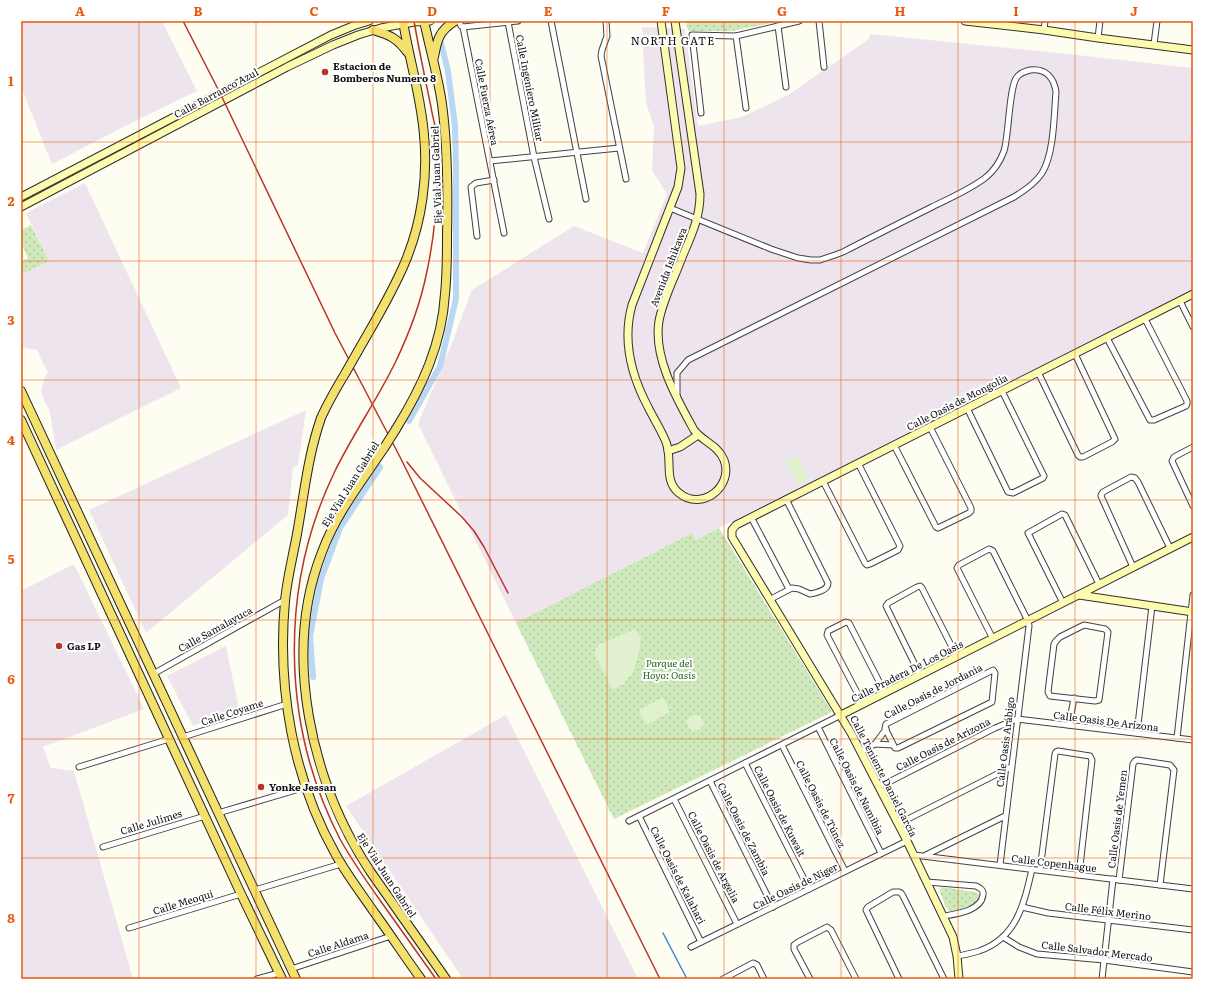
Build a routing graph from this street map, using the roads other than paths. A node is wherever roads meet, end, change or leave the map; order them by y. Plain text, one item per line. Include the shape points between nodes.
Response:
1 (369, 21) edge
2 (424, 21) edge
3 (430, 21) edge
4 (455, 21) edge
5 (459, 21) edge
6 (518, 21) edge
7 (552, 21) edge
8 (606, 21) edge
9 (675, 21) edge
10 (799, 21) edge
11 (819, 21) edge
12 (965, 21) edge
13 (1045, 21) edge
14 (1100, 21) edge
15 (1157, 21) edge
16 (403, 22) edge
17 (508, 22) junction
18 (661, 22) edge
19 (986, 22) edge
20 (778, 26) junction
21 (463, 27) junction
22 (373, 30) junction
23 (1044, 30) junction
24 (736, 36) junction
25 (1098, 38) junction
26 (1154, 44) junction
27 (1193, 50) edge
28 (410, 56) junction
29 (433, 62) junction
30 (824, 67) dead end
31 (786, 87) dead end
32 (746, 108) dead end
33 (701, 113) dead end
34 (619, 148) junction
35 (577, 152) junction
36 (534, 157) junction
37 (490, 161) junction
38 (626, 179) dead end
39 (494, 180) junction
40 (21, 197) edge
41 (586, 199) dead end
42 (21, 207) edge
43 (670, 208) junction
44 (549, 219) dead end
45 (697, 219) junction
46 (504, 233) dead end
47 (477, 236) dead end
48 (1193, 294) edge
49 (1180, 301) junction
50 (1145, 319) junction
51 (1193, 327) edge
52 (1107, 338) junction
53 (1075, 354) junction
54 (1038, 372) junction
55 (21, 391) edge
56 (1002, 391) junction
57 (677, 397) junction
58 (967, 408) junction
59 (21, 420) edge
60 (930, 427) junction
61 (698, 435) junction
62 (894, 445) junction
63 (1193, 447) edge
64 (668, 451) junction
65 (858, 463) junction
66 (822, 481) junction
67 (786, 499) junction
68 (1193, 506) edge
69 (751, 517) junction
70 (732, 530) joint
71 (1193, 537) edge
72 (1170, 548) junction
73 (1134, 567) junction
74 (1099, 584) junction
75 (789, 589) junction
76 (1079, 595) junction
77 (1193, 595) edge
78 (771, 599) junction
79 (285, 600) junction
80 (1063, 603) junction
81 (1152, 606) junction
82 (1192, 612) edge
83 (126, 616) junction
84 (1028, 620) junction
85 (115, 621) junction
86 (993, 639) junction
87 (957, 657) junction
88 (153, 674) junction
89 (920, 675) junction
90 (885, 693) junction
91 (1074, 698) junction
92 (287, 704) junction
93 (863, 704) junction
94 (842, 715) junction
95 (1017, 719) junction
96 (1069, 725) junction
97 (818, 727) junction
98 (886, 729) junction
99 (1137, 733) junction
100 (183, 737) junction
101 (1177, 738) junction
102 (169, 740) junction
103 (1193, 740) edge
104 (875, 744) junction
105 (782, 745) junction
106 (893, 745) junction
107 (861, 751) junction
108 (745, 763) junction
109 (79, 767) dead end
110 (1011, 767) junction
111 (710, 781) junction
112 (306, 787) junction
113 (879, 787) junction
114 (674, 799) junction
115 (218, 813) junction
116 (205, 816) junction
117 (638, 816) junction
118 (1005, 816) junction
119 (629, 821) dead end
120 (898, 824) junction
121 (907, 841) junction
122 (102, 846) dead end
123 (881, 853) junction
124 (914, 855) junction
125 (925, 856) junction
126 (341, 864) junction
127 (1000, 865) junction
128 (1032, 869) junction
129 (1040, 870) junction
130 (845, 871) junction
131 (1079, 875) junction
132 (1113, 879) junction
133 (1119, 880) junction
134 (927, 882) junction
135 (1160, 885) junction
136 (809, 889) junction
137 (1193, 889) edge
138 (254, 890) junction
139 (241, 894) junction
140 (1022, 906) junction
141 (773, 907) junction
142 (944, 916) junction
143 (1109, 919) junction
144 (737, 924) junction
145 (129, 928) dead end
146 (1193, 930) edge
147 (391, 936) junction
148 (1003, 937) junction
149 (701, 942) junction
150 (691, 947) dead end
151 (957, 956) junction
152 (1104, 960) junction
153 (291, 969) junction
154 (1193, 972) edge
155 (281, 976) edge
156 (257, 979) edge
157 (296, 979) edge
158 (421, 979) edge
159 (446, 979) edge
160 (723, 979) edge
161 (764, 979) edge
162 (810, 979) edge
163 (856, 979) edge
164 (899, 979) edge
165 (944, 979) edge
166 (959, 979) edge
167 (1102, 979) edge

1 - 40 street, Calle Barranco Azul via 331,34
2 - 3 street, Calle Barranco Azul
2 - 16 street, Calle Barranco Azul
2 - 29 main road, Eje Vial Juan Gabriel
4 - 29 main road via 439,36
5 - 21 street
6 - 17 street
7 - 35 street
8 - 34 street via 607,36 602,56
9 - 45 street, Avenida Ishikawa via 700,194
10 - 20 street
11 - 30 street
12 - 19 street
13 - 23 street
14 - 25 street
15 - 26 street
16 - 22 street, Calle Barranco Azul
16 - 28 main road, Eje Vial Juan Gabriel
17 - 21 street
17 - 36 street, Calle Ingeniero Militar
18 - 43 street, Avenida Ishikawa via 681,168 678,187
19 - 23 street
20 - 24 street
20 - 31 street
21 - 37 street, Calle Fuerza Aérea
22 - 28 main road via 390,35
22 - 42 street, Calle Barranco Azul via 339,42 293,64
23 - 25 street
24 - 32 street
24 - 33 street via 692,36
25 - 26 street
26 - 27 street
28 - 79 main road, Eje Vial Juan Gabriel, bridge via 425,143 424,178 412,245 388,298 326,407 316,436 305,486
29 - 159 main road, Eje Vial Juan Gabriel, bridge via 447,152 445,295 441,323 430,364 415,398 327,539 310,593 304,632 304,663 314,736 324,775 344,827 370,871
34 - 35 street
34 - 38 street
35 - 36 street
35 - 41 street
36 - 37 street
36 - 44 street, Calle Ingeniero Militar
37 - 39 street, Calle Fuerza Aérea
39 - 46 street, Calle Fuerza Aérea
39 - 47 street via 476,183 471,187
43 - 45 street
43 - 64 street, Avenida Ishikawa via 632,305 627,342 635,381 666,442
45 - 57 street, Avenida Ishikawa via 659,322 661,358
45 - 57 street via 798,258 820,260 835,255 958,195 984,178 993,170 1004,151 1013,86 1017,77 1024,72 1042,70 1054,81 1056,92 1050,154 1041,174 1029,187 1014,197 688,360 677,373
48 - 49 street, Calle Oasis de Mongolia
49 - 50 street, Calle Oasis de Mongolia
49 - 51 street
50 - 52 street, Calle Oasis de Mongolia
50 - 52 street via 1187,401 1186,406 1150,420
52 - 53 street, Calle Oasis de Mongolia
53 - 54 street, Calle Oasis de Mongolia
53 - 54 street via 1114,439 1083,457 1078,455
54 - 56 street, Calle Oasis de Mongolia
55 - 83 main road
56 - 58 street, Calle Oasis de Mongolia
56 - 58 street via 1044,476 1013,493 1008,492
57 - 61 street, Avenida Ishikawa
58 - 60 street, Calle Oasis de Mongolia
59 - 85 main road
60 - 62 street, Calle Oasis de Mongolia
60 - 62 street via 971,508 969,513 936,527
61 - 64 street via 680,447
61 - 64 street, Avenida Ishikawa via 718,450 726,466 720,488 707,498 687,498 677,492 669,476
62 - 65 street, Calle Oasis de Mongolia
63 - 68 street via 1174,457 1172,461
65 - 66 street, Calle Oasis de Mongolia
65 - 66 street via 900,546 899,549 870,564 866,564
66 - 67 street, Calle Oasis de Mongolia
67 - 69 street, Calle Oasis de Mongolia
67 - 75 street via 828,584 826,588 812,594 796,588
69 - 70 street, Calle Oasis de Mongolia
69 - 75 street
70 - 78 street, Calle Teniente Daniel García via 732,537
71 - 72 street, Calle Pradera De Los Oasis
72 - 73 street, Calle Pradera De Los Oasis
72 - 73 street via 1138,482 1131,477 1103,492 1101,496
73 - 74 street, Calle Pradera De Los Oasis
74 - 76 street, Calle Pradera De Los Oasis
74 - 80 street via 1065,515 1062,514 1028,532
75 - 78 street
76 - 80 street, Calle Pradera De Los Oasis
76 - 81 street
77 - 82 street
78 - 94 street, Calle Teniente Daniel García
79 - 88 street, Calle Samalayuca
79 - 92 main road, Eje Vial Juan Gabriel via 283,654
80 - 84 street, Calle Pradera De Los Oasis
81 - 82 street
81 - 99 street
82 - 101 street
83 - 85 main road
83 - 88 main road
84 - 86 street, Calle Pradera De Los Oasis
84 - 86 street via 993,551 988,550 959,565 957,568
84 - 95 street, Calle Oasis Arábigo
85 - 102 main road
86 - 87 street, Calle Pradera De Los Oasis
87 - 89 street, Calle Pradera De Los Oasis
87 - 89 street via 922,588 917,587 886,606
88 - 100 main road
89 - 90 street, Calle Pradera De Los Oasis
90 - 93 street, Calle Pradera De Los Oasis
90 - 93 street via 849,623 846,622 828,631 827,635
91 - 91 street via 1097,701 1099,698 1108,632 1105,628 1084,625 1060,637 1054,644 1048,694
91 - 96 street
92 - 100 street, Calle Coyame
92 - 112 main road, Eje Vial Juan Gabriel via 296,754
93 - 94 street, Calle Pradera De Los Oasis
94 - 97 street, Calle Pradera De Los Oasis
94 - 107 street, Calle Teniente Daniel García
95 - 96 street, Calle Oasis De Arizona
95 - 110 street, Calle Oasis Arábigo
95 - 113 street, Calle Oasis de Arizona
96 - 99 street, Calle Oasis De Arizona
97 - 105 street, Calle Pradera De Los Oasis
97 - 123 street, Calle Oasis de Namibia
98 - 104 street, Calle Oasis de Jordania
98 - 106 street, Calle Oasis de Jordania
98 - 106 street, Calle Oasis de Jordania via 886,724 992,671 995,672 992,702 898,748
99 - 101 street, Calle Oasis De Arizona
100 - 115 main road
101 - 103 street, Calle Oasis De Arizona
102 - 109 street
102 - 116 main road
104 - 106 street, Calle Oasis de Jordania
104 - 107 street, Calle Oasis de Jordania
105 - 108 street, Calle Pradera De Los Oasis
105 - 130 street, Calle Oasis de Túnez
107 - 113 street, Calle Teniente Daniel García
108 - 111 street, Calle Pradera De Los Oasis
108 - 136 street, Calle Oasis de Kuwait
110 - 118 street, Calle Oasis Arábigo
110 - 120 street
111 - 114 street, Calle Pradera De Los Oasis
111 - 141 street, Calle Oasis de Zambia
112 - 115 street
112 - 126 main road, Eje Vial Juan Gabriel via 321,826
113 - 120 street, Calle Teniente Daniel García
114 - 117 street, Calle Pradera De Los Oasis
114 - 144 street, Calle Oasis de Argelia
115 - 138 main road
116 - 122 street, Calle Julimes
116 - 139 main road
117 - 119 street, Calle Pradera De Los Oasis
117 - 149 street, Calle Oasis de Kalahari
118 - 125 street
118 - 127 street, Calle Oasis Arábigo
120 - 121 street, Calle Teniente Daniel García
121 - 123 street, Calle Oasis de Niger
121 - 124 street, Calle Teniente Daniel García
123 - 130 street, Calle Oasis de Niger
124 - 125 street, Calle Copenhague
124 - 134 street, Calle Teniente Daniel García
125 - 127 street, Calle Copenhague
126 - 138 street
126 - 147 main road, Eje Vial Juan Gabriel
127 - 128 street, Calle Copenhague
128 - 129 street, Calle Copenhague
128 - 140 street
129 - 131 street, Calle Copenhague
129 - 131 street via 1055,754 1058,751 1092,757
130 - 136 street, Calle Oasis de Niger
131 - 132 street, Calle Copenhague
132 - 133 street, Calle Copenhague
132 - 143 street
133 - 135 street, Calle Copenhague
133 - 135 street, Calle Oasis de Yemen via 1133,764 1137,760 1170,765 1173,768
134 - 142 street, Calle Teniente Daniel García
134 - 142 street via 976,886 981,889 981,901 973,908 961,914
135 - 137 street, Calle Copenhague
136 - 141 street, Calle Oasis de Niger
138 - 153 main road
139 - 145 street, Calle Meoqui
139 - 155 main road
140 - 143 street, Calle Félix Merino via 1048,913
140 - 148 street via 1015,922
141 - 144 street, Calle Oasis de Niger
142 - 151 street, Calle Teniente Daniel García via 953,937
143 - 146 street, Calle Félix Merino
143 - 152 street
144 - 149 street, Calle Oasis de Niger
147 - 153 street, Calle Aldama
147 - 158 main road, Eje Vial Juan Gabriel
148 - 151 street via 985,948
148 - 152 street, Calle Salvador Mercado via 1037,954
149 - 150 street, Calle Oasis de Niger
151 - 166 street, Calle Teniente Daniel García
152 - 154 street, Calle Salvador Mercado
152 - 167 street
153 - 157 main road
155 - 156 street
160 - 161 street via 754,963
162 - 163 street via 794,945 827,927 831,930
164 - 165 street via 866,910 893,892 901,893 903,896

